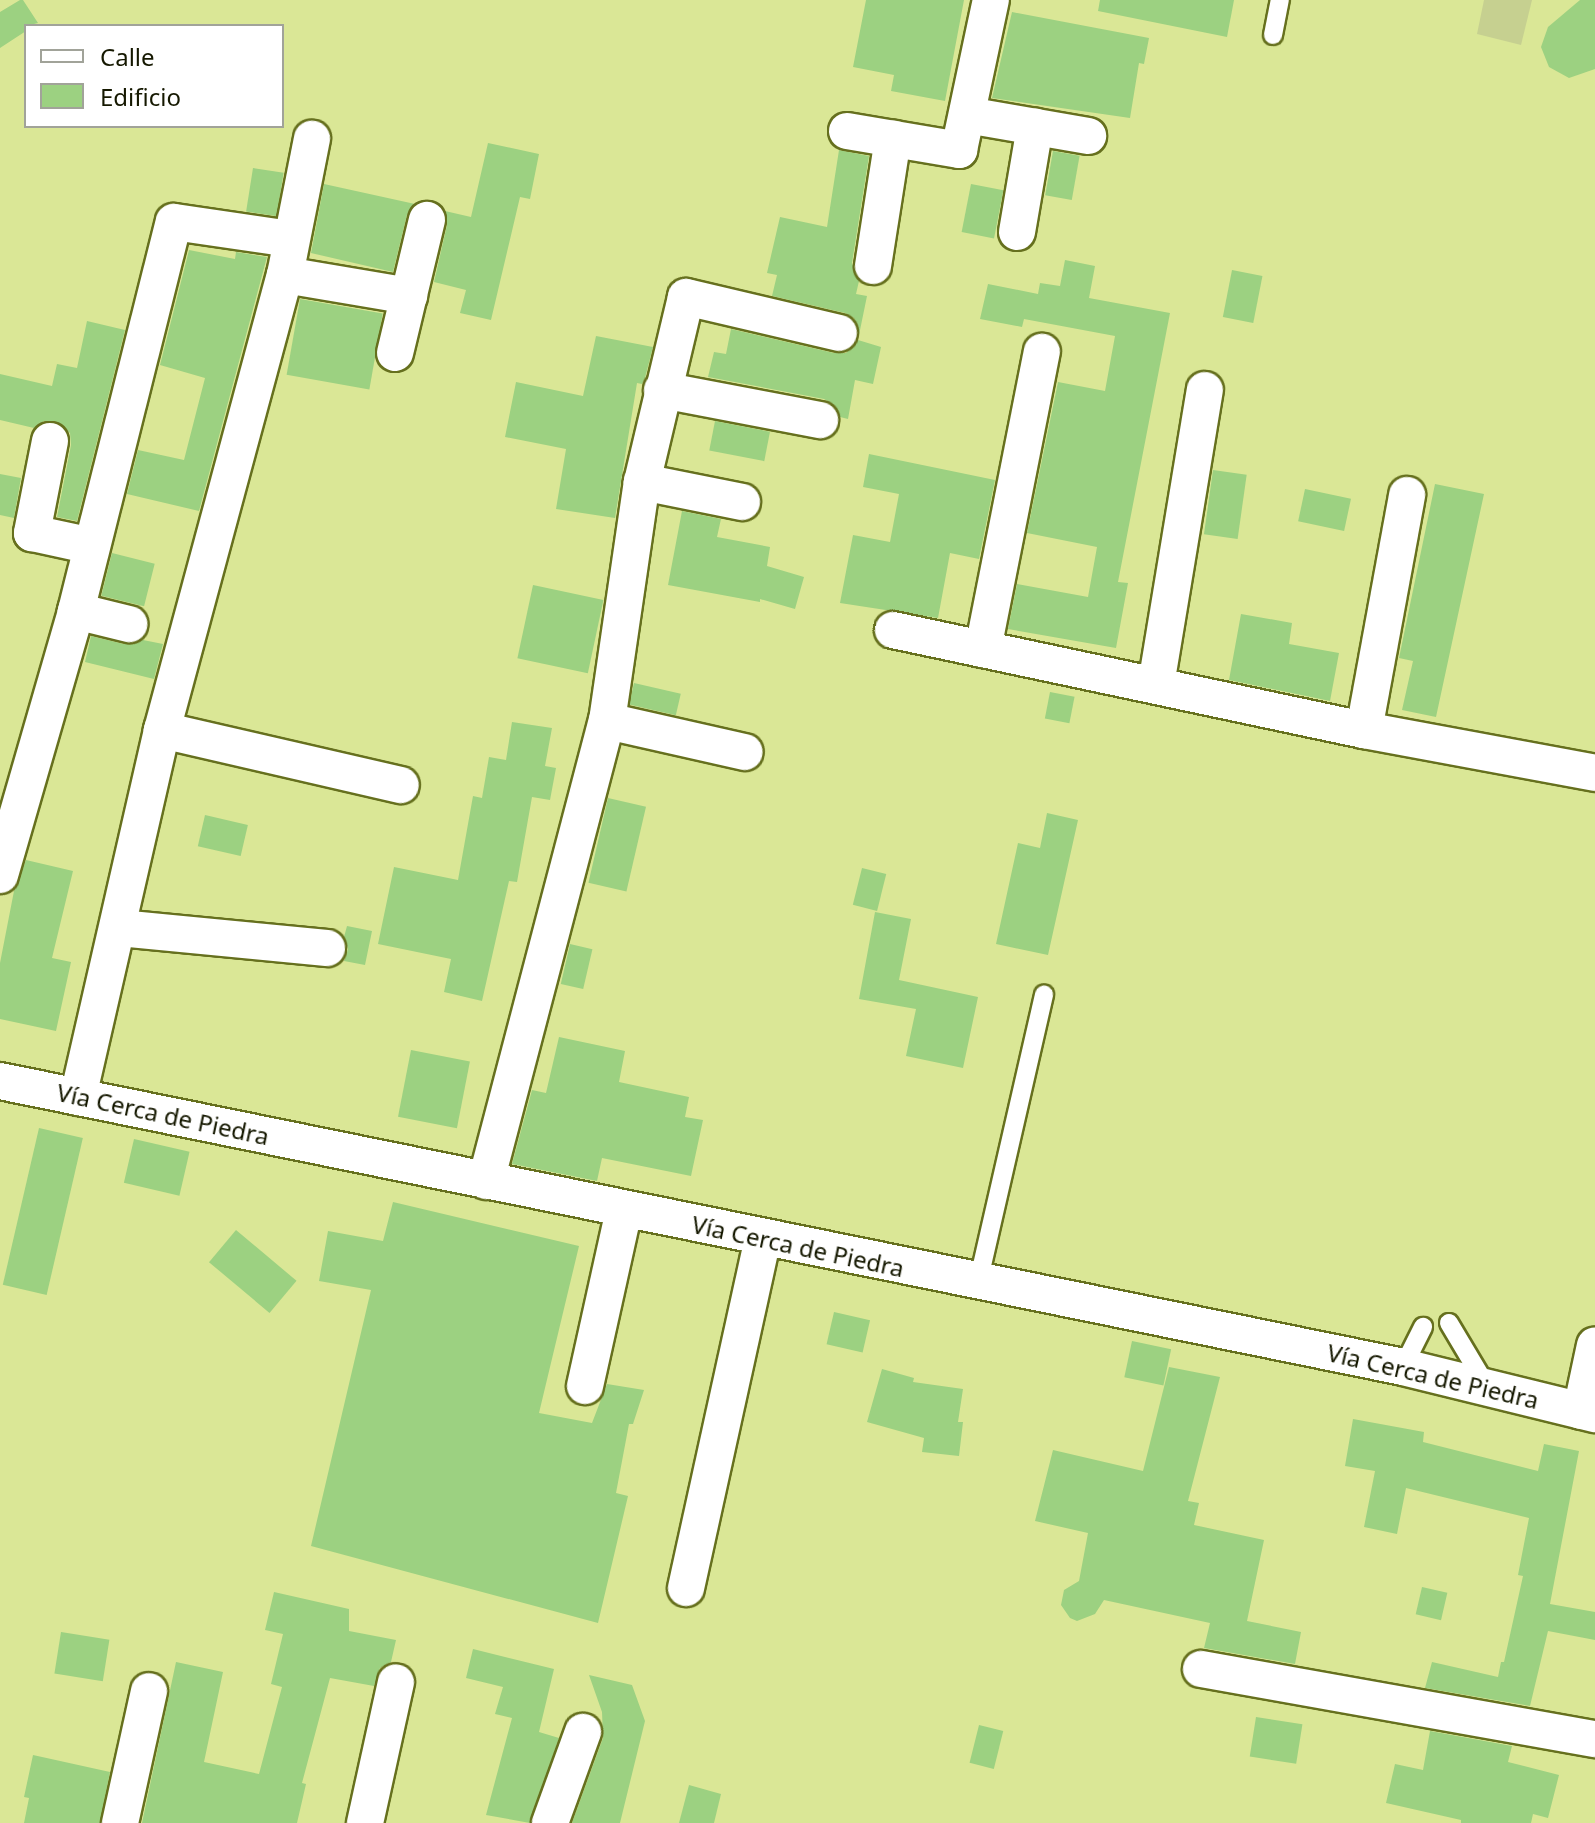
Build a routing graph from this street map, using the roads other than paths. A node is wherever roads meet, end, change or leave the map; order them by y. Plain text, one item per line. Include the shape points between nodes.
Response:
1 (991, 0) edge
2 (1280, 0) edge
3 (1273, 35) dead end
4 (967, 115) junction
5 (1035, 127) junction
6 (847, 131) dead end
7 (1088, 136) dead end
8 (312, 139) dead end
9 (893, 139) junction
10 (427, 220) dead end
11 (1017, 232) dead end
12 (290, 239) junction
13 (873, 266) dead end
14 (285, 275) junction
15 (409, 296) junction
16 (839, 333) dead end
17 (1042, 352) dead end
18 (395, 353) dead end
19 (662, 390) junction
20 (1205, 390) dead end
21 (820, 420) dead end
22 (50, 441) dead end
23 (642, 482) junction
24 (1407, 495) dead end
25 (742, 502) dead end
26 (92, 546) junction
27 (76, 611) junction
28 (129, 624) dead end
29 (893, 630) dead end
30 (983, 649) junction
31 (1156, 685) junction
32 (607, 721) junction
33 (162, 730) junction
34 (1364, 730) junction
35 (745, 752) dead end
36 (14, 769) edge
37 (1595, 773) edge
38 (401, 785) dead end
39 (0, 875) edge
40 (119, 928) junction
41 (327, 948) dead end
42 (1044, 994) dead end
43 (0, 1081) edge
44 (78, 1097) junction
45 (486, 1181) junction
46 (624, 1210) junction
47 (763, 1239) junction
48 (978, 1283) junction
49 (1449, 1323) dead end
50 (1423, 1327) dead end
51 (1595, 1345) edge
52 (1403, 1367) junction
53 (585, 1386) dead end
54 (1487, 1388) junction
55 (1588, 1413) edge
56 (686, 1588) dead end
57 (1201, 1669) dead end
58 (396, 1682) dead end
59 (149, 1691) dead end
60 (583, 1732) dead end
61 (1595, 1739) edge
62 (120, 1823) edge
63 (365, 1823) edge
64 (550, 1823) edge

1 - 4 street
2 - 3 lane
4 - 5 street
4 - 9 street via 959,150
5 - 7 street
5 - 11 street
6 - 9 street
8 - 12 street
9 - 13 street
10 - 15 street
12 - 14 street
12 - 26 street via 174,222
14 - 15 street
14 - 33 street
15 - 18 street
16 - 19 street via 686,297
17 - 30 street
19 - 21 street
19 - 23 street
20 - 31 street
22 - 26 street via 32,533
23 - 25 street
23 - 32 street
24 - 34 street
26 - 27 street
27 - 28 street
27 - 36 street
29 - 30 street
30 - 31 street
31 - 34 street
32 - 35 street
32 - 45 street
33 - 38 street
33 - 40 street
34 - 37 street
36 - 39 street
40 - 41 street
40 - 44 street
42 - 48 lane
43 - 44 street, Vía Cerca de Piedra
44 - 45 street, Vía Cerca de Piedra
45 - 46 street, Vía Cerca de Piedra
46 - 47 street, Vía Cerca de Piedra
46 - 53 street
47 - 48 street, Vía Cerca de Piedra
47 - 56 street
48 - 52 street, Vía Cerca de Piedra
49 - 54 lane
50 - 52 lane
51 - 55 street
52 - 54 street, Vía Cerca de Piedra
54 - 55 street, Vía Cerca de Piedra
57 - 61 street
58 - 63 street
59 - 62 street
60 - 64 street

